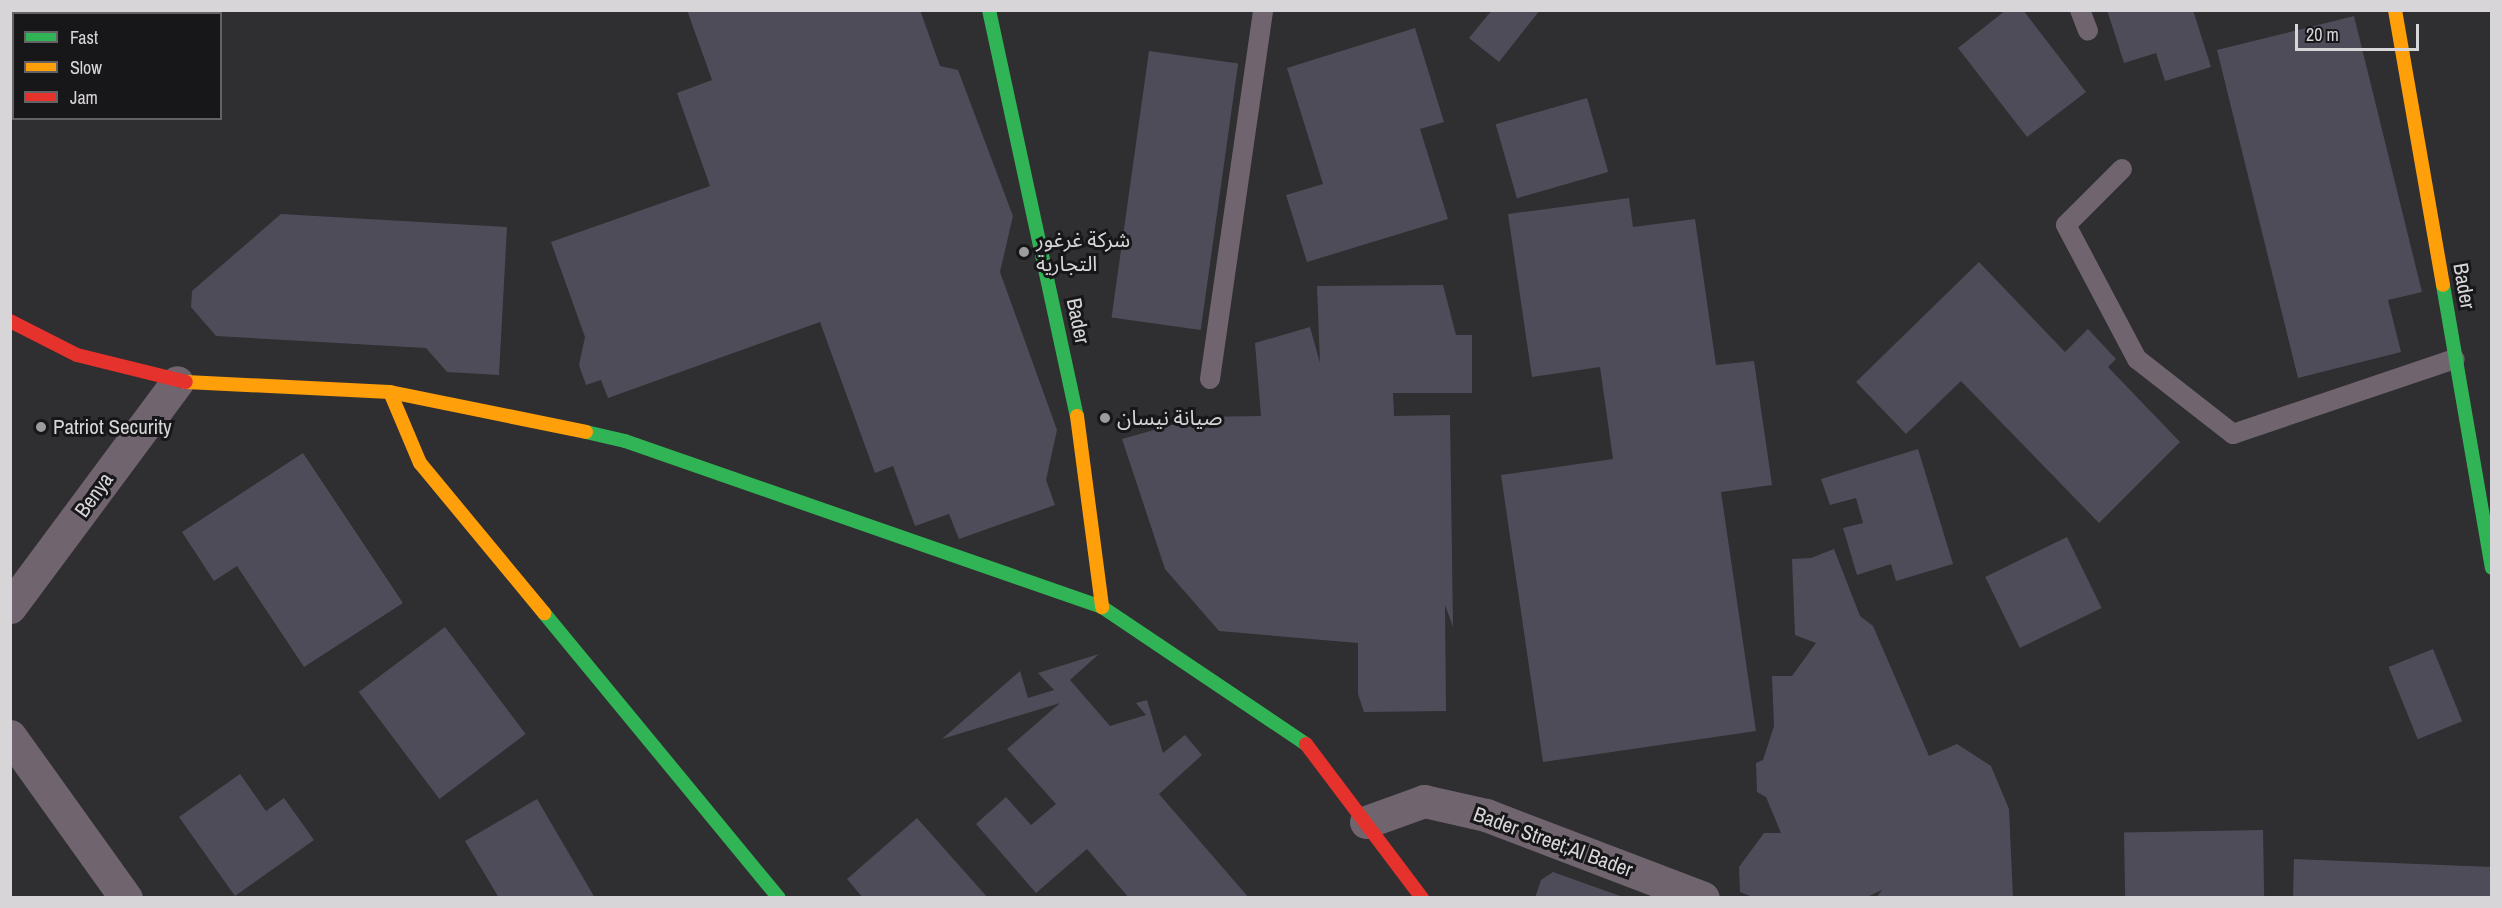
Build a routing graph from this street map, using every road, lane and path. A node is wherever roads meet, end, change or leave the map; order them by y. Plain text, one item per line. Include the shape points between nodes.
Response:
1 (989, 10) edge
2 (1263, 10) edge
3 (2080, 10) edge
4 (2394, 10) edge
5 (2088, 31) dead end
6 (2122, 169) dead end
7 (10, 321) edge
8 (2455, 359) junction
9 (1210, 379) dead end
10 (177, 382) junction
11 (390, 392) junction
12 (2492, 568) edge
13 (1102, 607) junction
14 (10, 608) edge
15 (10, 736) edge
16 (1366, 822) junction
17 (126, 897) edge
18 (779, 897) edge
19 (1422, 897) edge
20 (1703, 897) edge

1 - 13 street, Bader via 1083,446
2 - 9 lane
3 - 5 lane
4 - 8 street, Bader
6 - 8 lane via 2066,225 2138,359 2233,434
7 - 10 street via 77,356
8 - 12 street, Bader
10 - 11 street
10 - 14 street, Benya
11 - 13 street via 494,410 625,441
11 - 18 street via 420,463
13 - 16 street via 1300,736
15 - 17 street
16 - 19 street
16 - 20 street, Bader Street;Al Bader via 1424,801 1486,815

